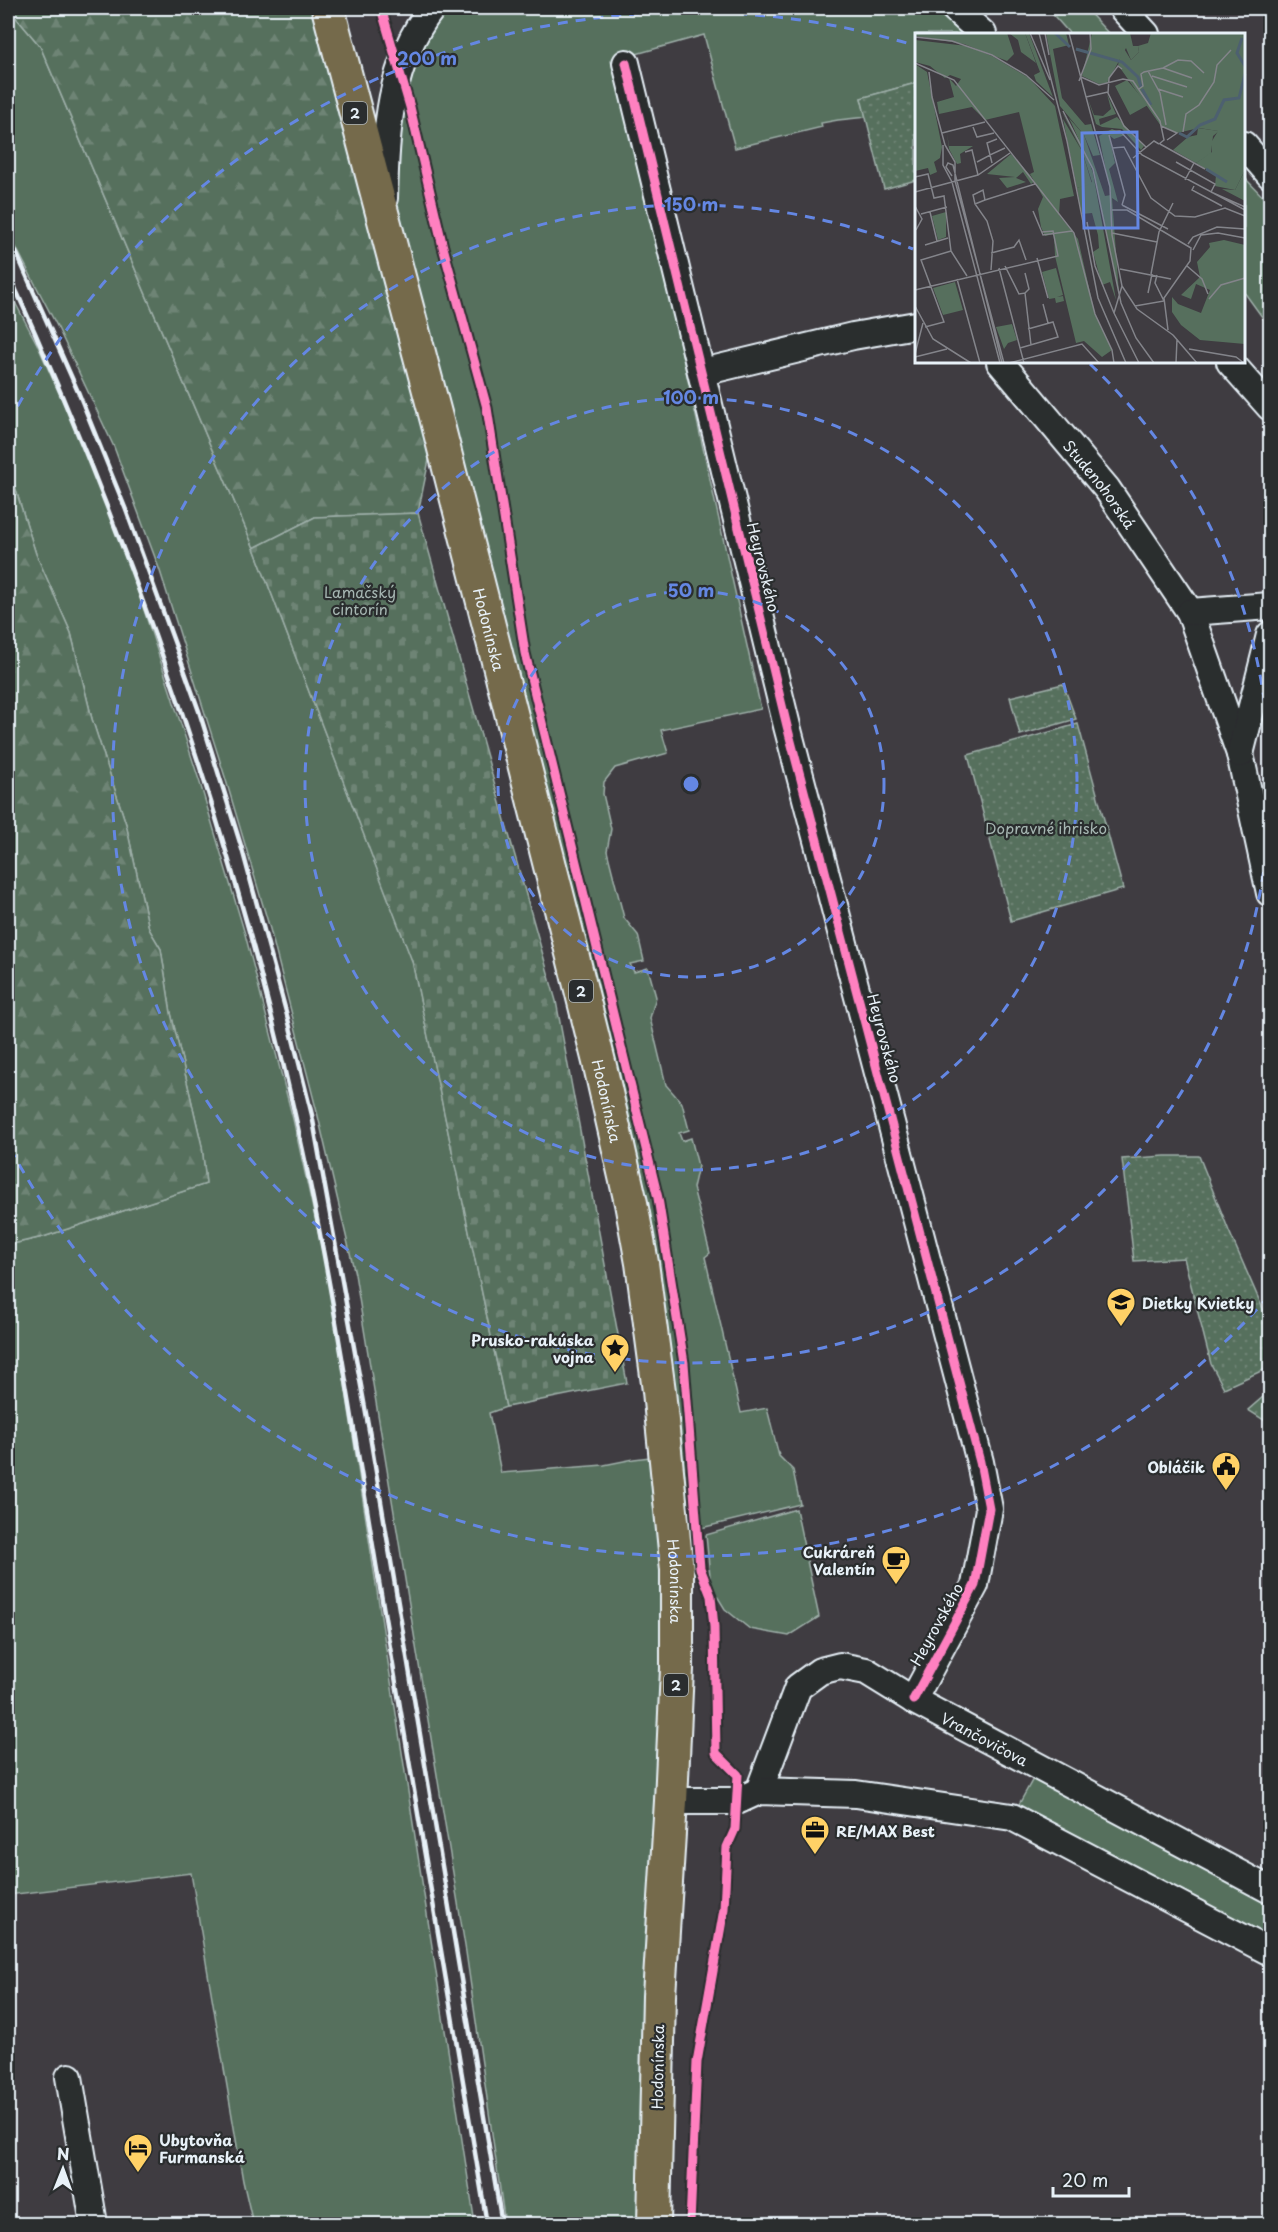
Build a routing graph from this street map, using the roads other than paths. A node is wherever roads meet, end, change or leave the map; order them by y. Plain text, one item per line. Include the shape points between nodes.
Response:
1 (328, 8) edge
2 (432, 8) edge
3 (954, 8) edge
4 (1122, 8) edge
5 (982, 33) edge
6 (1145, 33) edge
7 (626, 63) dead end
8 (1245, 146) edge
9 (1270, 175) edge
10 (383, 219) junction
11 (915, 325) edge
12 (1001, 363) edge
13 (1231, 363) edge
14 (703, 372) junction
15 (1270, 406) edge
16 (1270, 606) edge
17 (1190, 612) junction
18 (1270, 635) edge
19 (1240, 754) junction
20 (1270, 893) edge
21 (913, 1700) junction
22 (759, 1791) junction
23 (671, 1801) junction
24 (1270, 1890) edge
25 (1270, 1952) edge
26 (69, 2077) dead end
27 (93, 2224) edge
28 (654, 2224) edge

1 - 10 main road, Hodonínska / 2
2 - 10 street via 410,43 392,95
3 - 5 street
4 - 6 street
7 - 14 street, Heyrovského
8 - 9 street
10 - 23 main road, Hodonínska / 2 via 588,1020 642,1263 677,1570
11 - 14 street
12 - 17 street, Studenohorská via 1107,489
13 - 15 street
14 - 21 street, Heyrovského via 787,726 981,1462 988,1509 975,1585
16 - 17 street
17 - 19 street, Studenohorská
18 - 19 street, Studenohorská
19 - 20 street, Studenohorská
21 - 22 street, Vrančovičova via 866,1671 840,1666 820,1671 798,1687
21 - 24 street, Vrančovičova
22 - 23 street via 737,1801
22 - 25 street via 856,1794 1012,1817
23 - 28 main road, Hodonínska / 2 via 658,1996
26 - 27 street

